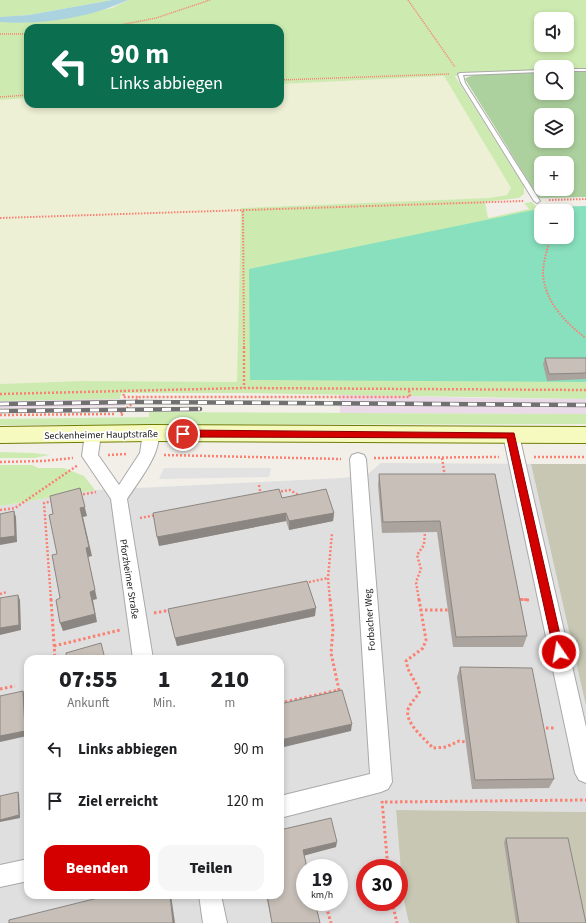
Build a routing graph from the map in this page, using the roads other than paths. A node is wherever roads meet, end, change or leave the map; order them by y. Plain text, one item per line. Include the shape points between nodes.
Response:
1 (574, 70) edge
2 (586, 70) edge
3 (534, 71) edge
4 (537, 201) road end
5 (93, 434) junction
6 (151, 434) junction
7 (0, 435) edge
8 (511, 435) junction
9 (586, 436) edge
10 (358, 459) road end
11 (115, 493) junction
12 (142, 655) edge
13 (586, 773) edge
14 (284, 806) edge
15 (24, 871) edge
16 (0, 876) edge
17 (211, 899) edge
18 (215, 923) edge

1 - 2 lane
3 - 4 lane via 460,74 463,83
5 - 6 main road, Seckenheimer Hauptstraße
5 - 7 main road, Seckenheimer Hauptstraße
5 - 11 street, Pforzheimer Straße via 90,456
6 - 8 main road, Seckenheimer Hauptstraße
6 - 11 street via 148,454
8 - 9 main road, Seckenheimer Hauptstraße
8 - 13 street
10 - 14 street, Forbacher Weg via 380,782
11 - 12 street, Pforzheimer Straße via 122,521
15 - 16 street
17 - 18 street

